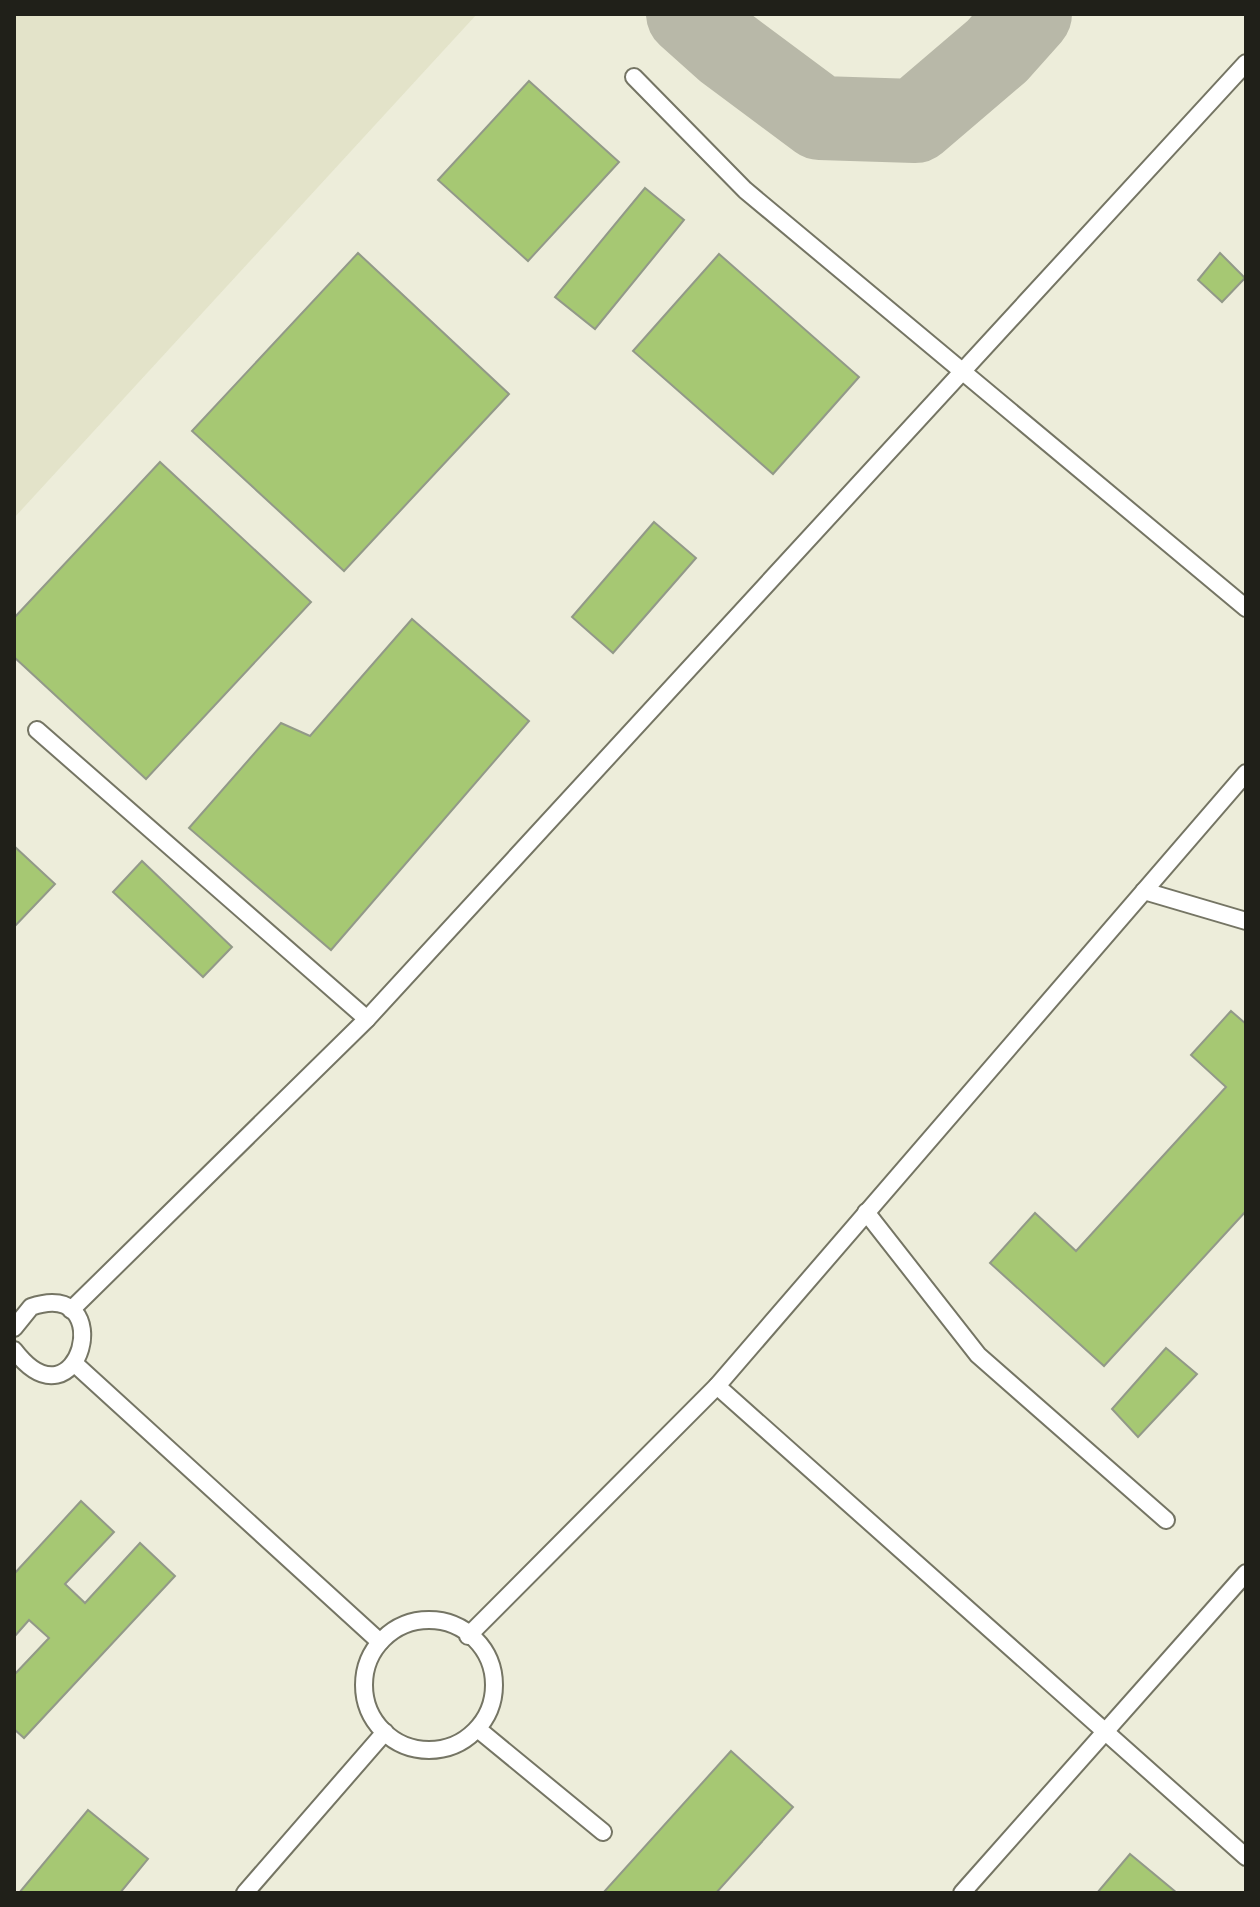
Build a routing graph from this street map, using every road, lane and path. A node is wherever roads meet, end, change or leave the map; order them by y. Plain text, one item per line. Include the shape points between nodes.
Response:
1 (1246, 63) edge
2 (634, 77) dead end
3 (965, 371) junction
4 (1246, 608) edge
5 (37, 730) dead end
6 (1246, 773) edge
7 (1144, 891) junction
8 (1246, 921) edge
9 (367, 1019) junction
10 (866, 1212) junction
11 (71, 1310) junction
12 (17, 1317) edge
13 (16, 1359) edge
14 (74, 1363) junction
15 (717, 1386) junction
16 (1166, 1520) dead end
17 (1246, 1573) edge
18 (468, 1636) junction
19 (380, 1642) junction
20 (479, 1730) junction
21 (385, 1732) junction
22 (1105, 1732) junction
23 (603, 1832) dead end
24 (1246, 1857) edge
25 (245, 1893) edge
26 (962, 1893) edge

1 - 3 lane
2 - 3 lane via 745,190
3 - 4 lane
3 - 9 lane
5 - 9 lane
6 - 7 lane
7 - 8 lane
7 - 10 lane
9 - 11 lane
10 - 15 lane
10 - 16 lane via 978,1355
11 - 12 lane via 43,1303
11 - 14 lane via 84,1335
13 - 14 lane via 50,1374
14 - 19 lane
15 - 18 lane
15 - 22 lane
17 - 22 lane
18 - 19 lane via 451,1623 430,1619 408,1622
18 - 20 lane via 484,1649 493,1669 494,1691
19 - 21 lane via 366,1667 364,1688 368,1709
20 - 21 lane via 439,1749 417,1749
20 - 23 lane
21 - 25 lane
22 - 24 lane
22 - 26 lane

